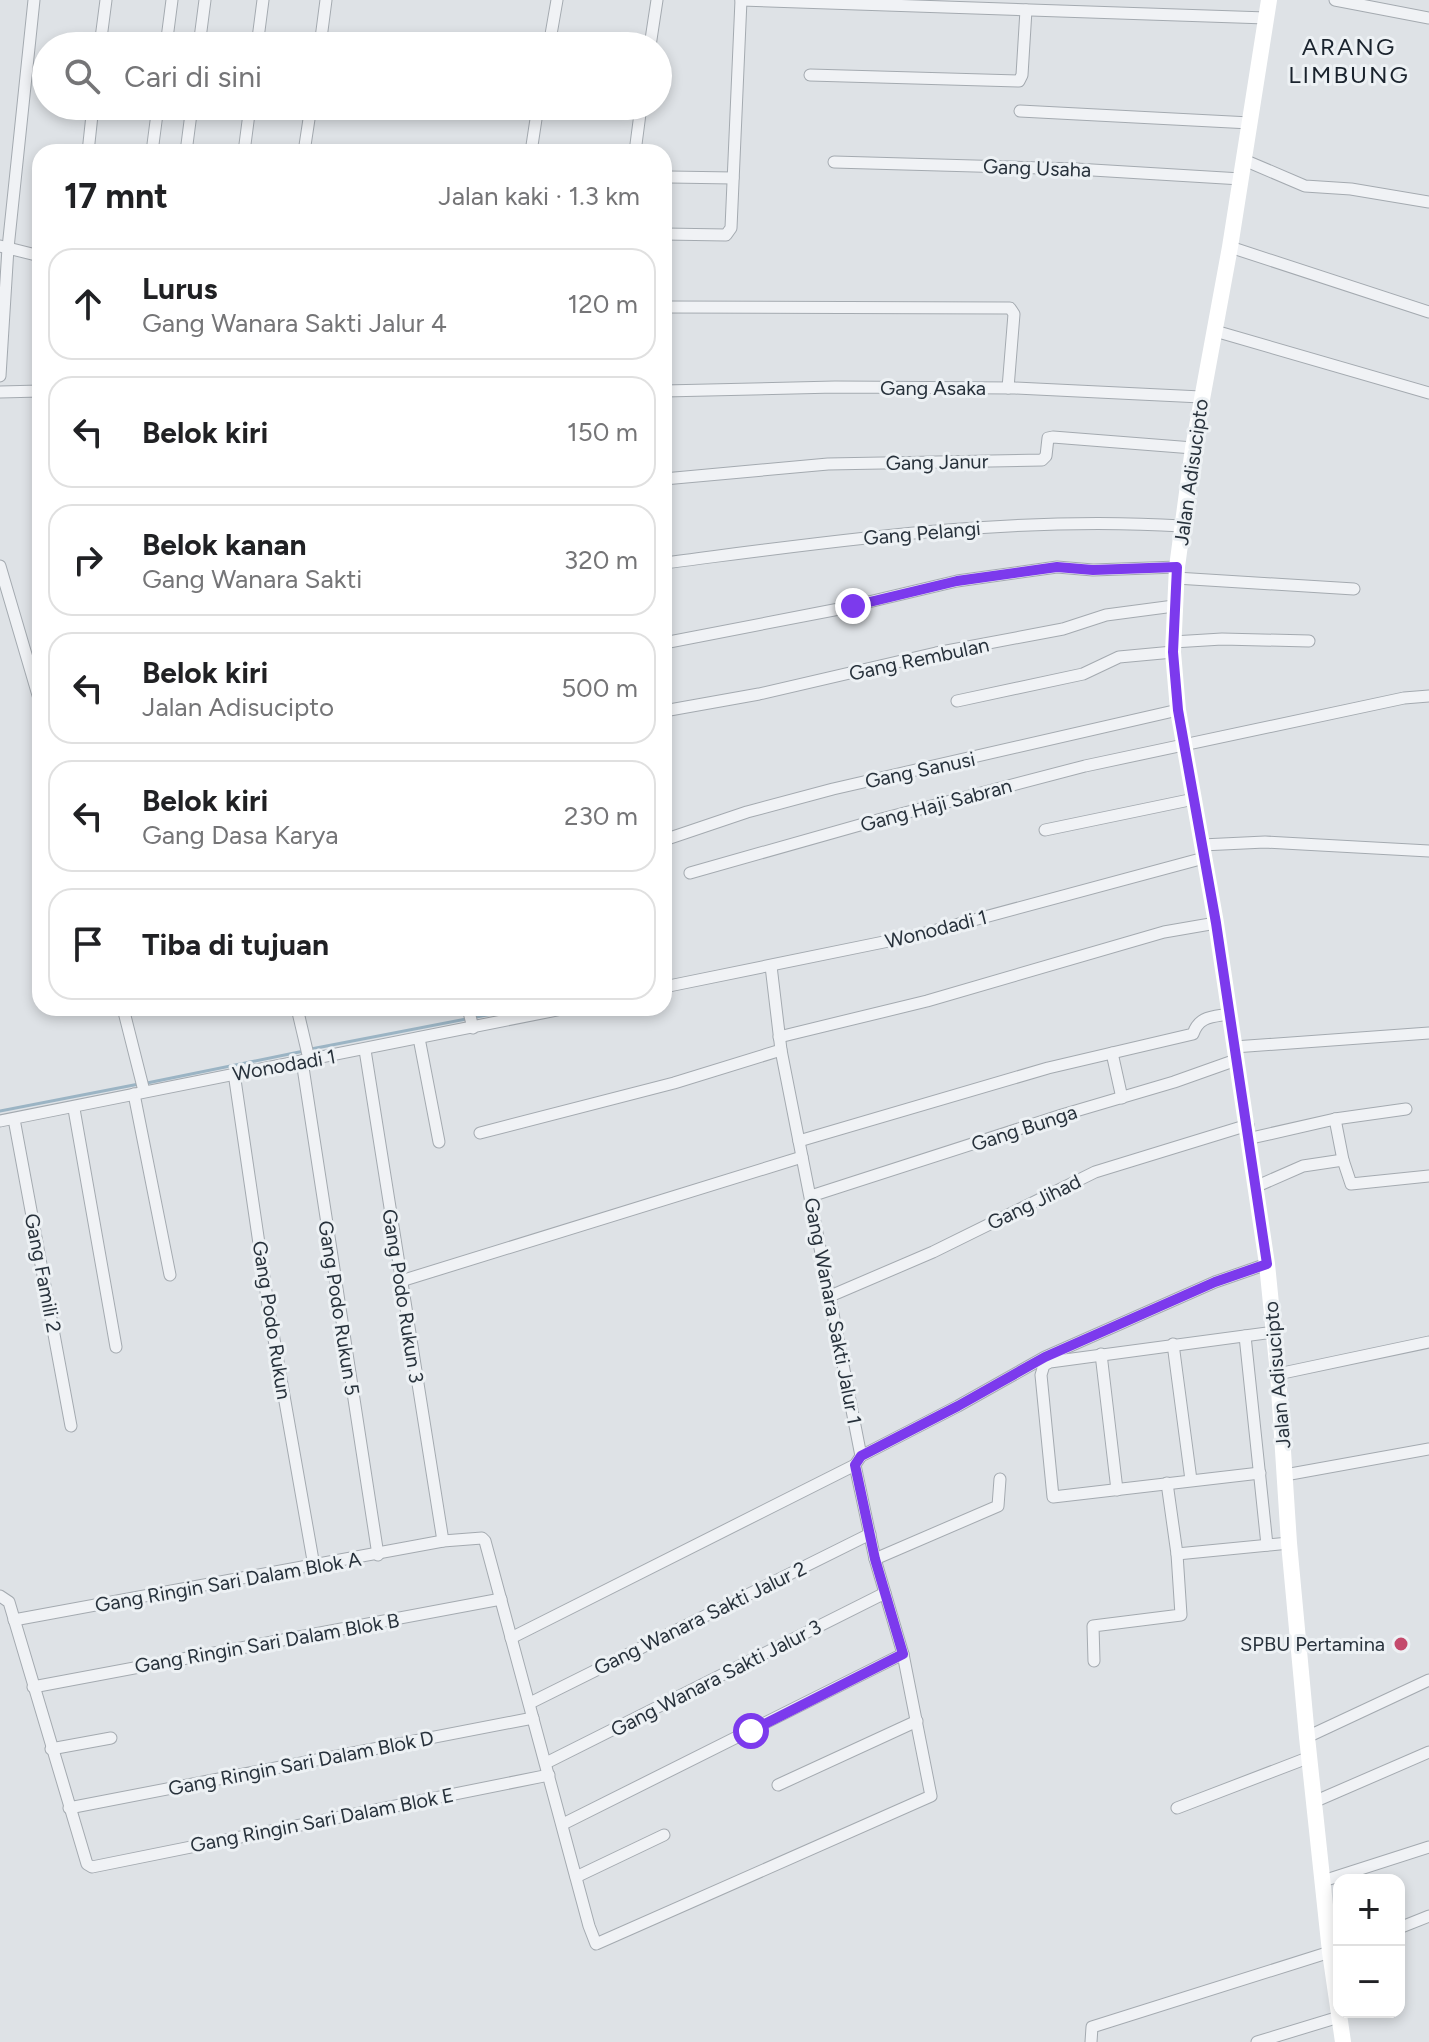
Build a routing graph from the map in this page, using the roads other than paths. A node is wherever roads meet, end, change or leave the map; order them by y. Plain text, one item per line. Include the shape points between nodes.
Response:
1 (34, 0) edge
2 (106, 0) edge
3 (172, 0) edge
4 (205, 0) edge
5 (263, 0) edge
6 (326, 0) edge
7 (557, 0) edge
8 (657, 0) edge
9 (741, 0) edge
10 (1269, 0) edge
11 (1335, 0) edge
12 (1026, 10) junction
13 (1266, 18) junction
14 (1429, 18) edge
15 (102, 32) edge
16 (168, 32) edge
17 (201, 32) edge
18 (259, 32) edge
19 (322, 32) edge
20 (551, 32) edge
21 (652, 32) edge
22 (810, 75) dead end
23 (1020, 111) dead end
24 (91, 120) edge
25 (156, 120) edge
26 (190, 120) edge
27 (248, 120) edge
28 (309, 120) edge
29 (536, 120) edge
30 (639, 120) edge
31 (1250, 123) junction
32 (89, 144) edge
33 (153, 144) edge
34 (187, 144) edge
35 (245, 144) edge
36 (305, 144) edge
37 (532, 144) edge
38 (636, 144) edge
39 (1244, 160) junction
40 (834, 162) dead end
41 (672, 177) edge
42 (733, 178) junction
43 (1241, 179) junction
44 (1429, 202) edge
45 (672, 234) edge
46 (4, 247) edge
47 (1230, 247) junction
48 (32, 254) edge
49 (672, 307) edge
50 (1429, 312) edge
51 (1215, 331) junction
52 (0, 376) edge
53 (1008, 388) junction
54 (32, 391) edge
55 (672, 391) edge
56 (0, 392) edge
57 (1429, 393) edge
58 (1201, 397) junction
59 (1193, 448) junction
60 (672, 478) edge
61 (1182, 526) junction
62 (672, 562) edge
63 (0, 566) edge
64 (1176, 572) junction
65 (1354, 589) dead end
66 (1174, 606) junction
67 (672, 641) edge
68 (1309, 641) dead end
69 (1173, 647) junction
70 (32, 675) edge
71 (1429, 696) edge
72 (957, 701) dead end
73 (672, 710) edge
74 (1178, 710) junction
75 (1184, 747) junction
76 (1194, 799) junction
77 (1045, 830) dead end
78 (672, 838) edge
79 (1203, 851) junction
80 (1429, 851) edge
81 (690, 873) dead end
82 (1216, 923) junction
83 (771, 966) junction
84 (672, 985) edge
85 (1229, 1014) junction
86 (125, 1016) edge
87 (299, 1016) edge
88 (470, 1016) edge
89 (529, 1016) edge
90 (473, 1028) junction
91 (1429, 1033) edge
92 (779, 1037) junction
93 (419, 1038) junction
94 (365, 1050) junction
95 (781, 1050) junction
96 (1112, 1053) junction
97 (1235, 1053) junction
98 (307, 1059) junction
99 (234, 1073) junction
100 (141, 1092) junction
101 (1122, 1098) junction
102 (74, 1109) junction
103 (1406, 1109) dead end
104 (14, 1119) junction
105 (1335, 1119) junction
106 (0, 1121) edge
107 (1248, 1132) junction
108 (480, 1133) dead end
109 (799, 1141) junction
110 (439, 1142) dead end
111 (802, 1157) junction
112 (1343, 1160) junction
113 (1429, 1176) edge
114 (1255, 1187) junction
115 (811, 1196) junction
116 (1267, 1264) junction
117 (170, 1275) dead end
118 (401, 1281) junction
119 (828, 1297) junction
120 (1274, 1332) junction
121 (1245, 1336) junction
122 (1429, 1342) edge
123 (1173, 1344) junction
124 (116, 1347) dead end
125 (1101, 1354) junction
126 (1278, 1374) junction
127 (71, 1426) dead end
128 (1429, 1449) edge
129 (858, 1461) junction
130 (1260, 1473) junction
131 (1285, 1475) junction
132 (1000, 1479) dead end
133 (1191, 1480) junction
134 (1167, 1483) junction
135 (1117, 1490) junction
136 (870, 1534) junction
137 (443, 1541) junction
138 (1289, 1543) junction
139 (1267, 1545) junction
140 (1177, 1554) junction
141 (378, 1555) junction
142 (875, 1559) junction
143 (314, 1566) junction
144 (885, 1593) junction
145 (0, 1596) edge
146 (501, 1599) junction
147 (14, 1620) junction
148 (511, 1638) junction
149 (903, 1654) junction
150 (1094, 1661) dead end
151 (1429, 1680) edge
152 (33, 1687) junction
153 (530, 1703) junction
154 (533, 1718) junction
155 (917, 1721) junction
156 (1307, 1737) junction
157 (111, 1738) dead end
158 (51, 1749) junction
159 (1429, 1752) edge
160 (1310, 1757) junction
161 (548, 1769) junction
162 (778, 1785) dead end
163 (1316, 1801) junction
164 (69, 1808) junction
165 (1177, 1808) dead end
166 (563, 1824) junction
167 (664, 1835) dead end
168 (1429, 1847) edge
169 (576, 1877) junction
170 (1323, 1881) junction
171 (1429, 1916) edge
172 (1405, 1926) edge
173 (1333, 1952) edge
174 (1336, 2018) edge
175 (1339, 2018) edge
176 (1091, 2042) edge
177 (1257, 2042) edge
178 (1343, 2042) edge

1 - 46 street
2 - 15 street
3 - 16 street
4 - 17 street
5 - 18 street
6 - 19 street
7 - 20 street
8 - 21 street
9 - 12 street
9 - 42 street
10 - 13 main road, Jalan Adisucipto
11 - 14 street
12 - 13 street
12 - 22 street via 1019,81
13 - 31 main road, Jalan Adisucipto
23 - 31 street
24 - 32 street
25 - 33 street
26 - 34 street
27 - 35 street
28 - 36 street
29 - 37 street
30 - 38 street
31 - 39 main road, Jalan Adisucipto
39 - 43 main road, Jalan Adisucipto
39 - 44 street via 1305,186
40 - 43 street, Gang Usaha
41 - 42 street
42 - 45 street via 731,228 726,235
43 - 47 main road, Jalan Adisucipto
46 - 48 street
46 - 52 street
47 - 50 street
47 - 51 main road, Jalan Adisucipto
49 - 53 street via 1006,307 1014,314
51 - 57 street
51 - 58 main road, Jalan Adisucipto
53 - 55 street, Gang Asaka
53 - 58 street, Gang Asaka
54 - 56 street
58 - 59 main road, Jalan Adisucipto
59 - 60 street, Gang Janur via 1053,437 1048,438 1042,460 828,464
59 - 61 main road, Jalan Adisucipto
61 - 62 street, Gang Pelangi via 1065,523 937,530
61 - 64 main road, Jalan Adisucipto
63 - 70 street
64 - 65 street
64 - 66 main road, Jalan Adisucipto
64 - 67 street via 1057,567 957,581
66 - 69 main road, Jalan Adisucipto
66 - 73 street, Gang Rembulan via 1106,615 1063,629
68 - 69 street via 1222,639
69 - 72 street via 1119,657 1083,674
69 - 74 main road, Jalan Adisucipto
71 - 75 street, Gang Haji Sabran
74 - 75 main road, Jalan Adisucipto
74 - 78 street, Gang Sanusi via 805,796
75 - 76 main road, Jalan Adisucipto
75 - 81 street, Gang Haji Sabran via 1085,766
76 - 77 street
76 - 79 main road, Jalan Adisucipto
79 - 80 street, Wonodadi 1 via 1265,842
79 - 82 main road, Jalan Adisucipto
79 - 83 street, Wonodadi 1 via 918,935
82 - 85 main road, Jalan Adisucipto
82 - 92 street via 1164,932 927,1001
83 - 84 street, Wonodadi 1
83 - 92 street, Gang Wanara Sakti Jalur 1
85 - 96 street via 1203,1019 1193,1034
85 - 97 main road, Jalan Adisucipto
86 - 100 street
87 - 98 street
88 - 90 street
89 - 90 street, Wonodadi 1
90 - 93 street, Wonodadi 1
91 - 97 street, Gang Bunga
92 - 95 street, Gang Wanara Sakti Jalur 1
93 - 94 street, Wonodadi 1
93 - 110 street
94 - 98 street, Wonodadi 1
94 - 118 street, Gang Podo Rukun 3
95 - 108 street
95 - 109 street, Gang Wanara Sakti Jalur 1
96 - 101 street
96 - 109 street
97 - 101 street, Gang Bunga
97 - 107 main road, Jalan Adisucipto
98 - 99 street, Wonodadi 1
98 - 141 street, Gang Podo Rukun 5
99 - 100 street, Wonodadi 1
99 - 143 street, Gang Podo Rukun
100 - 102 street, Wonodadi 1
100 - 117 street
101 - 115 street, Gang Bunga
102 - 104 street, Wonodadi 1
102 - 124 street
103 - 105 street, Gang Jihad
104 - 106 street, Wonodadi 1
104 - 127 street, Gang Famili 2
105 - 107 street, Gang Jihad
105 - 112 street
107 - 114 main road, Jalan Adisucipto
107 - 119 street, Gang Jihad via 1095,1172
109 - 111 street, Gang Wanara Sakti Jalur 1
111 - 115 street, Gang Wanara Sakti Jalur 1
111 - 118 street
112 - 113 street via 1352,1184
112 - 114 street via 1303,1166
114 - 116 main road, Jalan Adisucipto
115 - 119 street, Gang Wanara Sakti Jalur 1
116 - 120 main road, Jalan Adisucipto
116 - 129 street via 1045,1357
118 - 137 street, Gang Podo Rukun 3
119 - 129 street, Gang Wanara Sakti Jalur 1
120 - 121 street
120 - 126 main road, Jalan Adisucipto
121 - 123 street
121 - 130 street
122 - 126 street
123 - 125 street
123 - 133 street
125 - 135 street
125 - 135 street via 1046,1363 1042,1370 1051,1496
126 - 131 main road, Jalan Adisucipto
128 - 131 street
129 - 136 street, Gang Wanara Sakti Jalur 1
129 - 148 street
130 - 133 street
130 - 139 street
131 - 138 main road, Jalan Adisucipto
132 - 142 street via 998,1506
133 - 134 street
134 - 135 street
134 - 140 street
136 - 142 street, Gang Wanara Sakti Jalur 1
136 - 153 street, Gang Wanara Sakti Jalur 2
137 - 141 street, Gang Ringin Sari Dalam Blok A
137 - 146 street, Gang Ringin Sari Dalam Blok A via 485,1541
138 - 139 street
138 - 156 main road, Jalan Adisucipto
139 - 140 street
140 - 150 street via 1181,1615 1093,1626
141 - 143 street, Gang Ringin Sari Dalam Blok A
142 - 144 street, Gang Wanara Sakti Jalur 1
143 - 147 street, Gang Ringin Sari Dalam Blok A
144 - 149 street, Gang Wanara Sakti Jalur 1
144 - 161 street, Gang Wanara Sakti Jalur 3
145 - 147 street via 9,1602
146 - 148 street
146 - 152 street, Gang Ringin Sari Dalam Blok B
147 - 152 street
148 - 153 street
149 - 155 street, Gang Wanara Sakti Jalur 1
149 - 166 street
151 - 156 street
152 - 158 street
153 - 154 street
154 - 161 street
154 - 164 street, Gang Ringin Sari Dalam Blok D
155 - 162 street
155 - 169 street, Gang Wanara Sakti Jalur 1 via 929,1798 596,1944
156 - 160 main road, Jalan Adisucipto
157 - 158 street
158 - 164 street
159 - 163 street
160 - 163 main road, Jalan Adisucipto
160 - 165 street
161 - 164 street, Gang Ringin Sari Dalam Blok E via 96,1867 87,1864
161 - 166 street
163 - 170 main road, Jalan Adisucipto
166 - 169 street
167 - 169 street
168 - 170 street
170 - 173 main road, Jalan Adisucipto
171 - 172 street
173 - 176 street via 1092,2027
174 - 177 street
175 - 178 main road, Jalan Adisucipto

